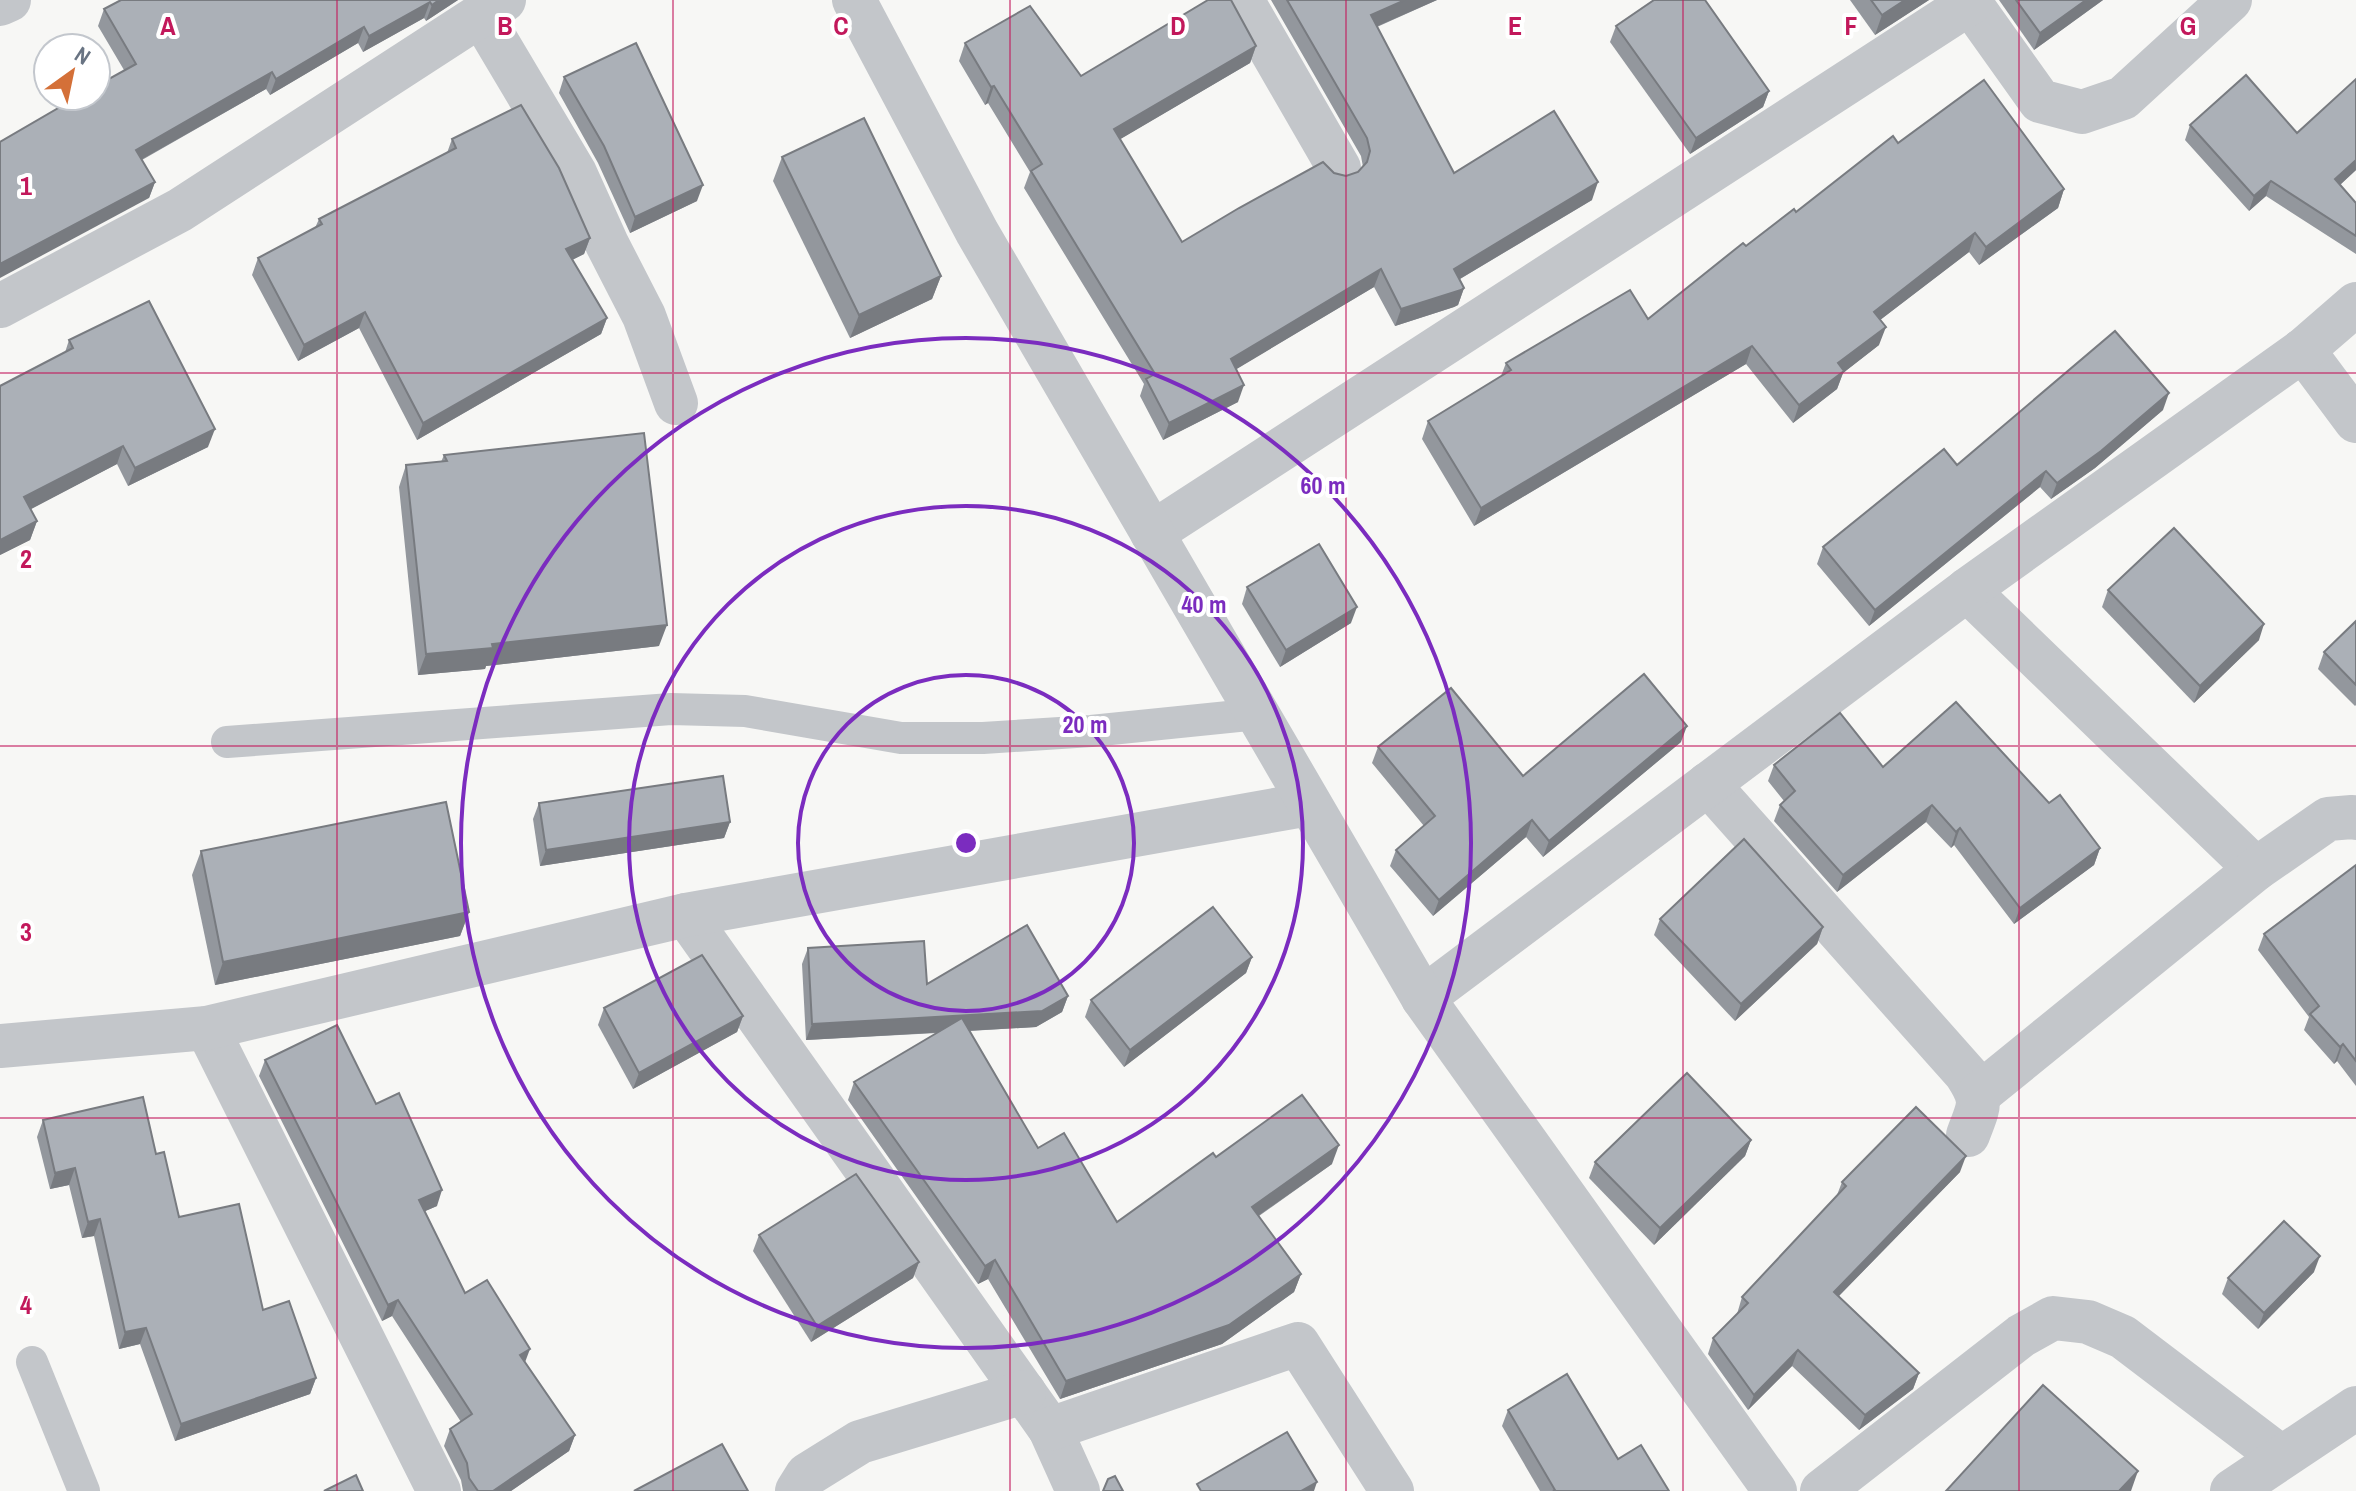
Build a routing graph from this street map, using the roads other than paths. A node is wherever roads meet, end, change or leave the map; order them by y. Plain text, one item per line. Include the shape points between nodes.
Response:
1 (9, 0) edge
2 (854, 0) edge
3 (1242, 0) edge
4 (2230, 0) edge
5 (1969, 1) edge
6 (0, 4) edge
7 (493, 8) edge
8 (1339, 168) dead end
9 (2356, 304) edge
10 (0, 306) edge
11 (2303, 350) junction
12 (676, 403) dead end
13 (2356, 421) edge
14 (1152, 533) junction
15 (1967, 590) junction
16 (1258, 714) junction
17 (227, 742) dead end
18 (1708, 784) junction
19 (1309, 804) junction
20 (2356, 818) edge
21 (2256, 869) junction
22 (686, 915) junction
23 (1423, 998) junction
24 (207, 1028) junction
25 (0, 1046) edge
26 (32, 1362) dead end
27 (1024, 1392) junction
28 (2356, 1408) edge
29 (1050, 1429) junction
30 (2281, 1457) junction
31 (84, 1491) edge
32 (439, 1491) edge
33 (797, 1491) edge
34 (1078, 1491) edge
35 (1392, 1491) edge
36 (1775, 1491) edge
37 (1822, 1491) edge
38 (2232, 1491) edge

1 - 6 street
2 - 14 street via 977,232
3 - 8 street
4 - 5 street via 2123,98 2082,112 2040,101
5 - 14 street
7 - 10 street via 180,210
7 - 12 street via 644,316
9 - 11 street
11 - 13 street
11 - 15 street
14 - 16 street
15 - 18 street
15 - 21 street
16 - 17 lane via 1091,731 901,738 745,711 671,709
16 - 19 street
18 - 21 street via 1966,1074 1974,1114
18 - 23 street
19 - 22 street
19 - 23 street
20 - 21 street via 2328,819
22 - 24 street
22 - 27 street
23 - 36 street
24 - 25 street
24 - 32 street
26 - 31 lane
27 - 29 street
27 - 33 street via 860,1442 807,1475
28 - 30 street
29 - 34 street
29 - 35 street via 1298,1344
30 - 37 street via 2123,1337 2088,1322 2053,1318 2021,1336
30 - 38 street

